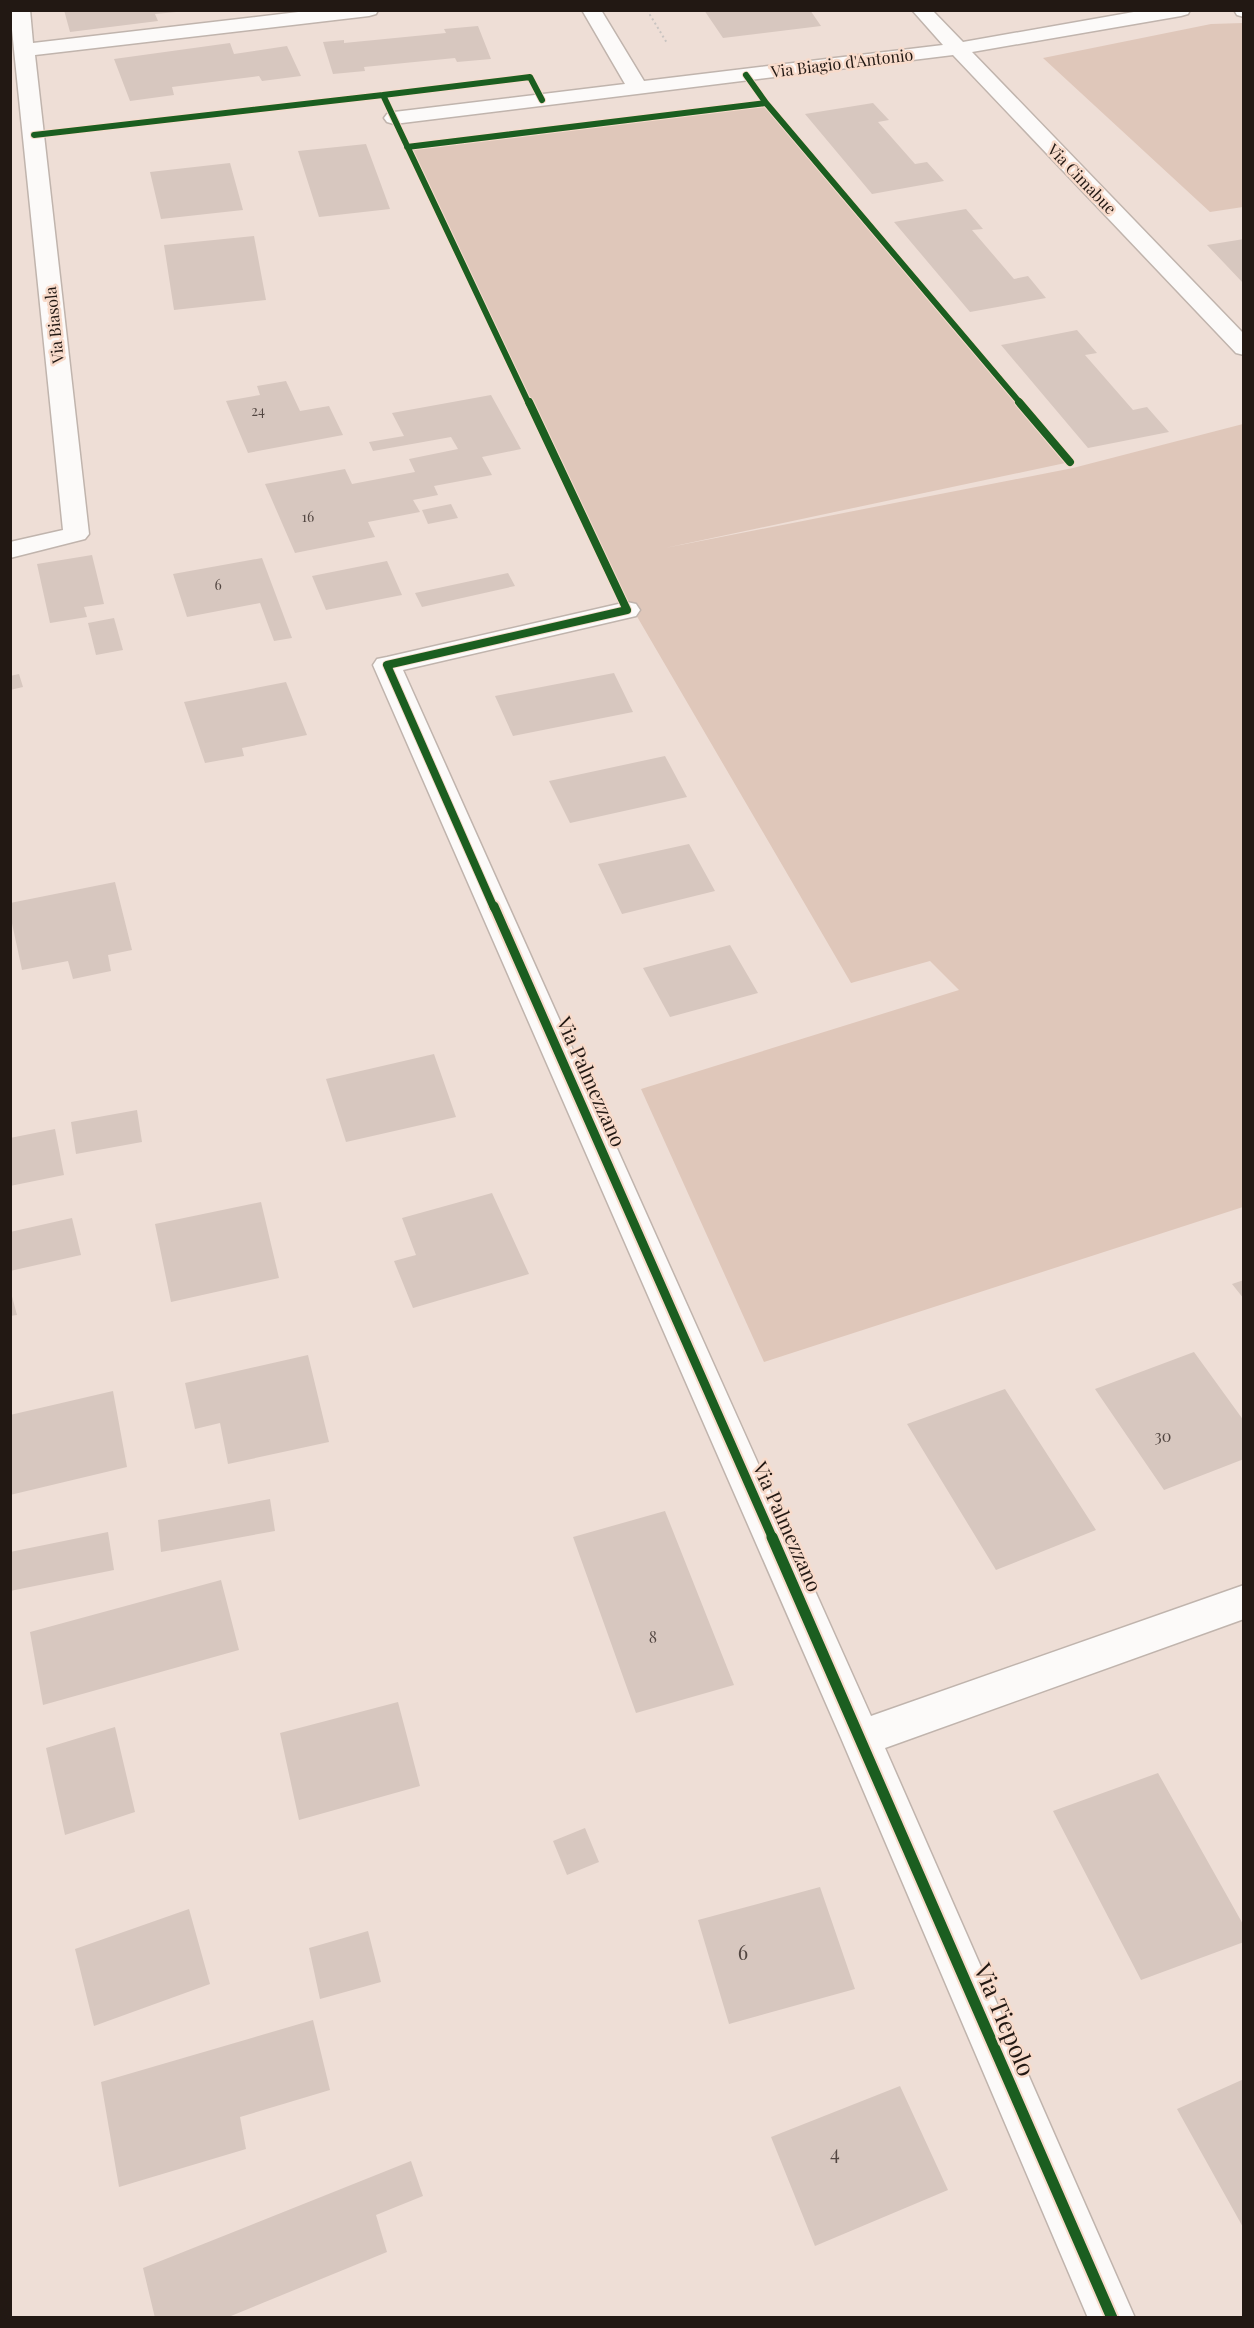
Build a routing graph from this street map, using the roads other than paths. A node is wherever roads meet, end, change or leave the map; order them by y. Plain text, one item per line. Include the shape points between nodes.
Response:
1 (20, 10) edge
2 (369, 10) edge
3 (591, 10) edge
4 (921, 10) edge
5 (1180, 10) edge
6 (957, 49) junction
7 (24, 50) junction
8 (638, 88) junction
9 (394, 118) road end
10 (1244, 348) edge
11 (10, 550) edge
12 (627, 610) road end
13 (1244, 1602) edge
14 (861, 1738) junction
15 (1112, 2318) edge

1 - 7 street, Via Biasola
2 - 7 street
3 - 8 street
4 - 6 street, Via Cimabue
5 - 6 street, Via Biagio d'Antonio
6 - 8 street, Via Biagio d'Antonio
6 - 10 street, Via Cimabue
7 - 11 street, Via Biasola via 76,534
8 - 9 street, Via Biagio d'Antonio
12 - 14 street, Via Palmezzano via 387,665
13 - 14 street
14 - 15 street, Via Tiepolo

